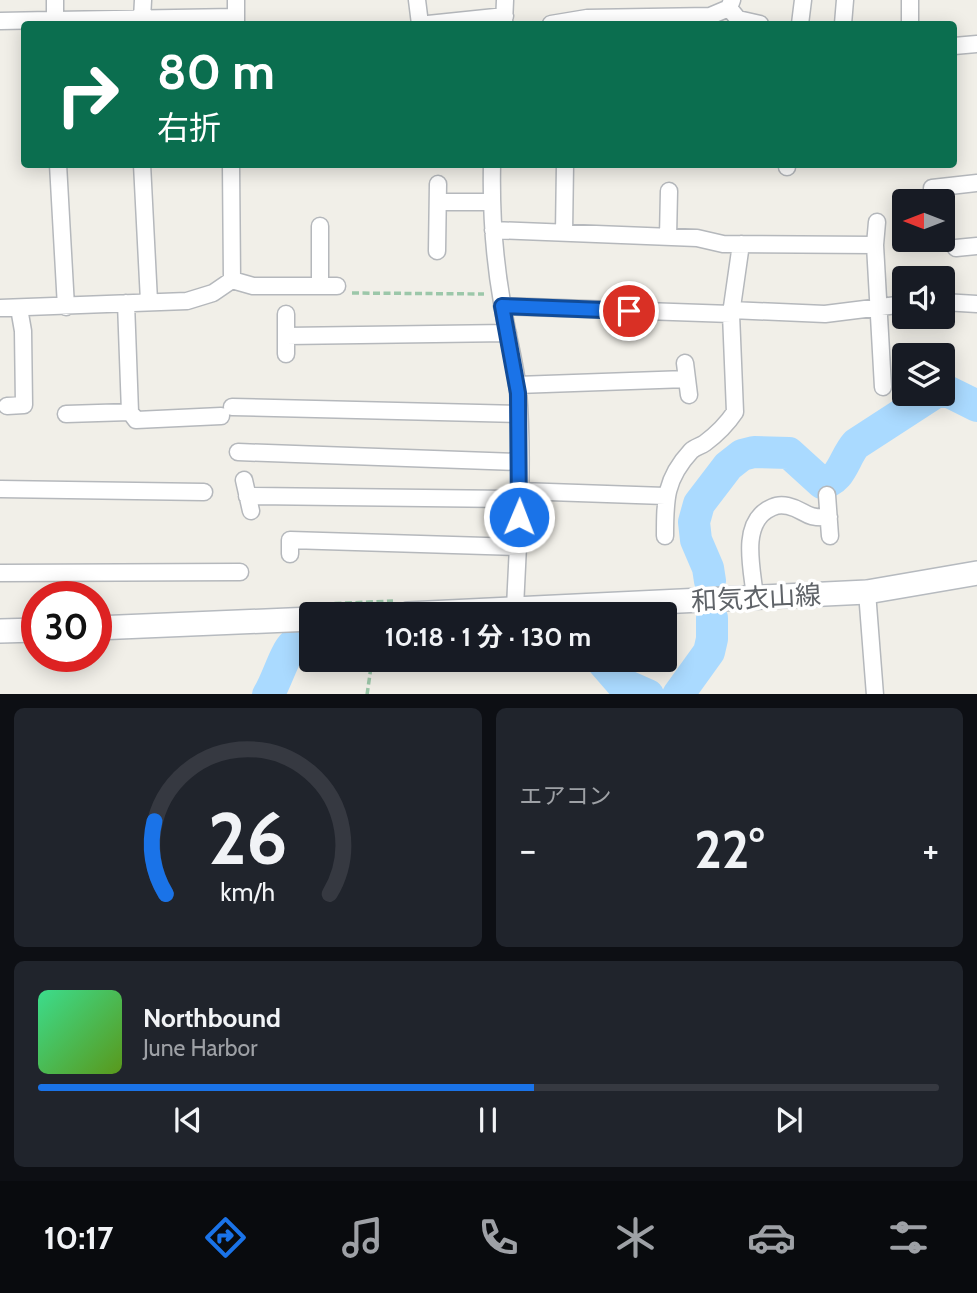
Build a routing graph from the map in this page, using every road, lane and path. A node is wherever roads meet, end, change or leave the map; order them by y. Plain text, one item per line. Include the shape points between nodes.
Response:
1 (55, 0) edge
2 (143, 0) edge
3 (236, 0) edge
4 (417, 0) edge
5 (803, 0) edge
6 (845, 0) edge
7 (910, 0) edge
8 (731, 4) edge
9 (505, 14) edge
10 (0, 20) edge
11 (26, 21) edge
12 (52, 21) edge
13 (137, 21) edge
14 (236, 21) edge
15 (420, 21) edge
16 (451, 21) edge
17 (569, 21) edge
18 (747, 21) edge
19 (800, 21) edge
20 (844, 21) edge
21 (911, 21) edge
22 (977, 44) edge
23 (957, 46) edge
24 (58, 168) edge
25 (142, 168) edge
26 (231, 168) edge
27 (492, 168) edge
28 (565, 168) edge
29 (977, 183) edge
30 (438, 184) dead end
31 (932, 187) dead end
32 (669, 191) dead end
33 (438, 202) junction
34 (492, 202) junction
35 (877, 222) dead end
36 (319, 226) dead end
37 (493, 230) junction
38 (564, 233) junction
39 (668, 237) junction
40 (741, 244) junction
41 (875, 245) junction
42 (977, 247) edge
43 (957, 248) dead end
44 (437, 251) dead end
45 (233, 281) junction
46 (320, 286) junction
47 (337, 286) joint
48 (501, 300) junction
49 (149, 301) junction
50 (126, 303) junction
51 (955, 303) edge
52 (977, 304) edge
53 (892, 306) edge
54 (66, 307) junction
55 (879, 307) junction
56 (0, 308) edge
57 (19, 308) junction
58 (731, 312) junction
59 (286, 314) dead end
60 (508, 333) junction
61 (286, 336) junction
62 (286, 354) dead end
63 (687, 379) dead end
64 (517, 385) junction
65 (883, 387) dead end
66 (7, 406) dead end
67 (130, 412) junction
68 (66, 414) dead end
69 (519, 414) junction
70 (238, 452) dead end
71 (520, 462) junction
72 (0, 489) edge
73 (204, 492) dead end
74 (519, 495) junction
75 (827, 495) dead end
76 (247, 496) dead end
77 (665, 496) junction
78 (829, 517) junction
79 (665, 536) dead end
80 (830, 536) dead end
81 (518, 547) junction
82 (290, 554) dead end
83 (240, 572) dead end
84 (0, 573) edge
85 (977, 573) edge
86 (867, 592) junction
87 (755, 598) junction
88 (515, 602) edge
89 (668, 602) edge
90 (299, 620) edge
91 (112, 627) edge
92 (21, 630) edge
93 (0, 631) edge
94 (370, 672) edge
95 (367, 694) edge
96 (875, 694) edge

1 - 12 street
2 - 13 street
3 - 14 street
4 - 15 street
5 - 19 street
6 - 20 street
7 - 21 street
8 - 17 street via 710,16
8 - 18 street via 738,19
9 - 16 street
10 - 11 street
13 - 14 street
22 - 23 street
24 - 54 street
25 - 49 street
26 - 45 street
27 - 34 street
28 - 38 street
29 - 31 street
30 - 33 street
32 - 39 street
33 - 34 street
33 - 44 street
34 - 37 street
35 - 41 street
36 - 46 street
37 - 38 street
37 - 48 street
38 - 39 street
39 - 40 street
40 - 41 street
40 - 58 street
41 - 55 street
42 - 43 street
45 - 46 street via 253,286
45 - 49 street via 187,301
46 - 47 street
47 - 48 path via 350,293
48 - 58 street
48 - 60 street
49 - 50 street
50 - 54 street
50 - 67 street
51 - 52 street
53 - 55 street
54 - 57 street
55 - 58 street via 825,314
55 - 65 street
56 - 57 street
57 - 66 street via 24,405
58 - 77 street via 735,412 727,425 693,449
59 - 61 street
60 - 61 street
60 - 64 street
61 - 62 street
63 - 64 street
64 - 69 street
67 - 68 street
67 - 69 street via 136,420 192,425 227,411
69 - 71 street
70 - 71 street
71 - 74 street
72 - 73 street
74 - 76 street
74 - 77 street
74 - 81 street
75 - 78 street
77 - 79 street
78 - 80 street
78 - 87 street via 804,515 790,506 776,505 763,512 753,525 751,538
81 - 82 street via 290,540
81 - 88 street
83 - 84 street
85 - 86 main road, 和気衣山線
86 - 87 main road, 和気衣山線
86 - 96 street
87 - 89 main road, 和気衣山線
90 - 91 main road
92 - 93 main road
94 - 95 path

